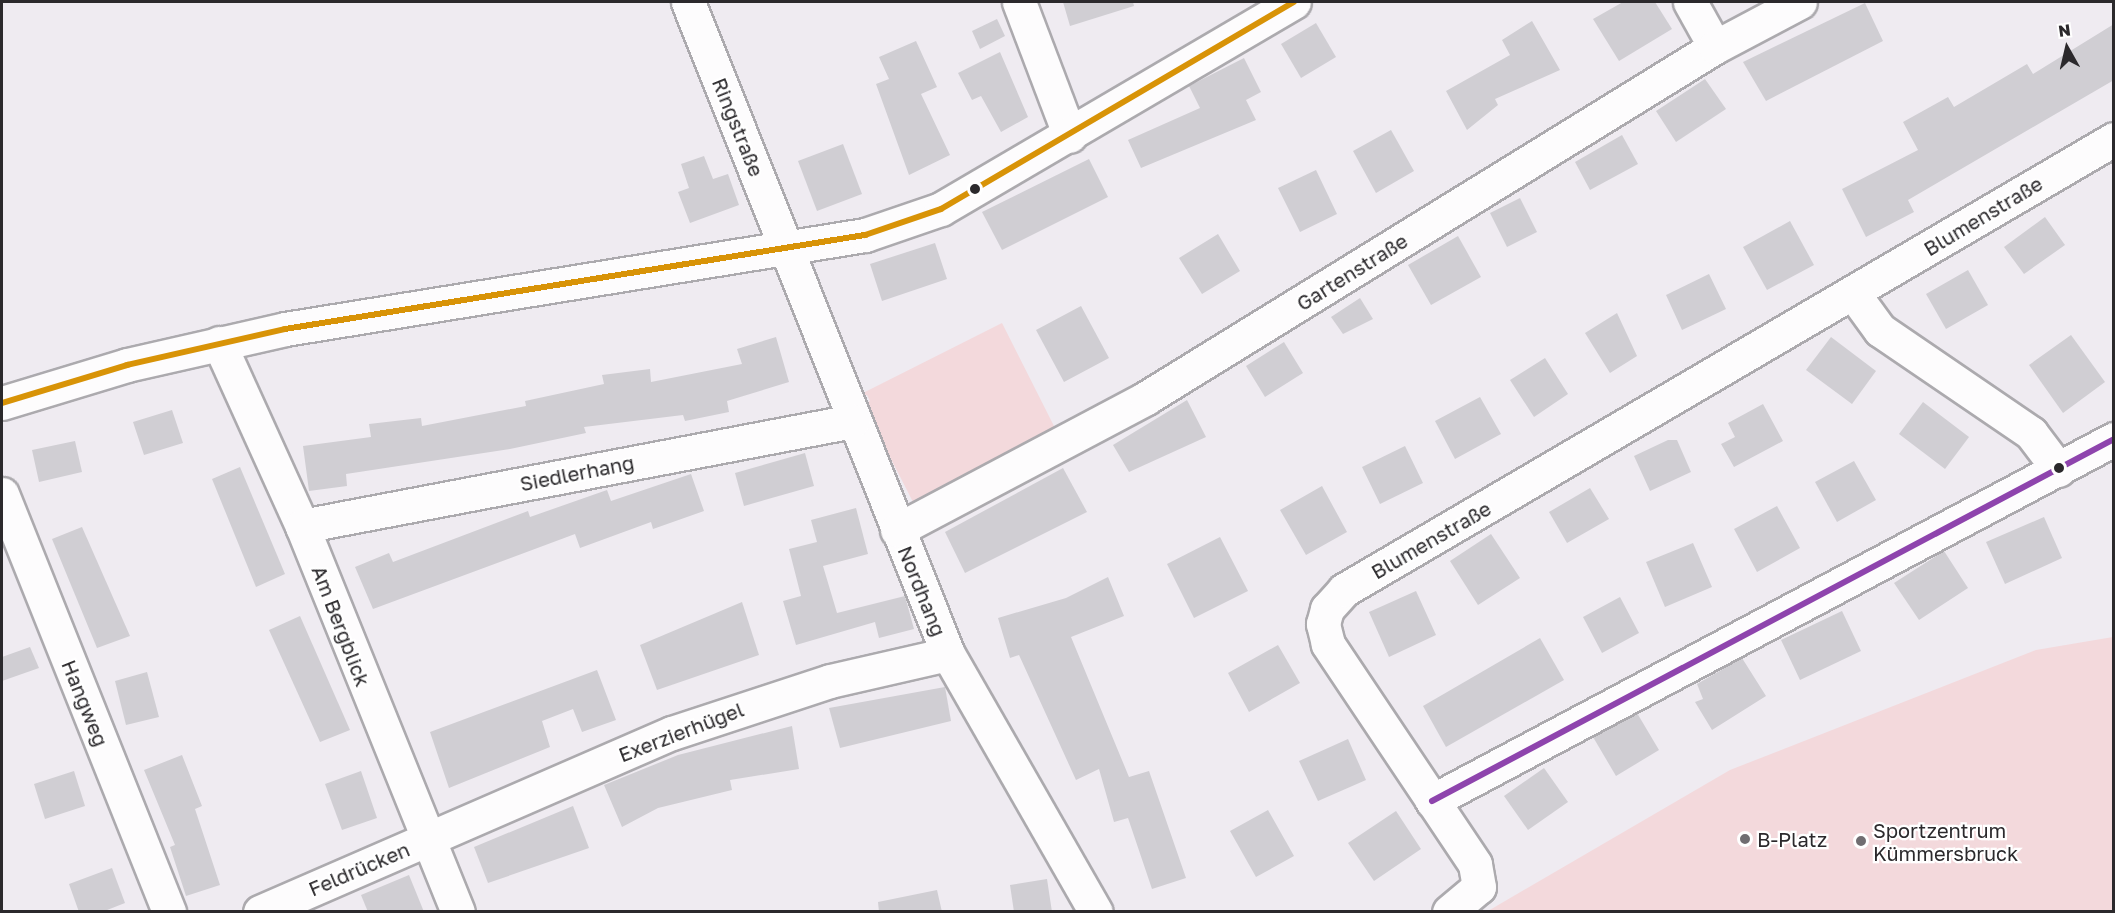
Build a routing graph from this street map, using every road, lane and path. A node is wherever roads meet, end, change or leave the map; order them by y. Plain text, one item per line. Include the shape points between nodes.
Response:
1 (688, 2) edge
2 (1019, 2) edge
3 (1294, 2) edge
4 (1690, 2) edge
5 (1800, 2) edge
6 (1715, 47) junction
7 (1070, 136) junction
8 (2114, 139) edge
9 (789, 252) junction
10 (1853, 293) junction
11 (219, 343) junction
12 (2, 403) edge
13 (853, 421) junction
14 (2114, 439) edge
15 (2059, 470) junction
16 (2, 494) edge
17 (302, 526) junction
18 (897, 530) junction
19 (948, 654) junction
20 (1432, 801) junction
21 (425, 841) junction
22 (169, 912) edge
23 (260, 912) edge
24 (458, 912) edge
25 (1096, 912) edge
26 (1449, 912) edge

1 - 9 street, Ringstraße
2 - 7 street
3 - 7 street
4 - 6 street
5 - 6 street, Gartenstraße
6 - 18 street, Gartenstraße via 1146,398
7 - 9 street via 941,209 865,235
8 - 10 street, Blumenstraße
9 - 11 street
9 - 13 street, Nordhang
10 - 15 street via 1880,330 2031,433
10 - 20 street, Blumenstraße via 1344,590 1327,609 1323,624 1328,644
11 - 12 street
11 - 17 street, Am Bergblick
13 - 17 street, Siedlerhang
13 - 18 street, Nordhang
14 - 15 street
15 - 20 street
16 - 22 street, Hangweg
17 - 21 street, Am Bergblick
18 - 19 street, Nordhang
19 - 21 street, Exerzierhügel via 747,706
19 - 25 street, Nordhang
20 - 26 street, Blumenstraße via 1475,864 1479,887
21 - 23 street, Feldrücken
21 - 24 street, Am Bergblick

